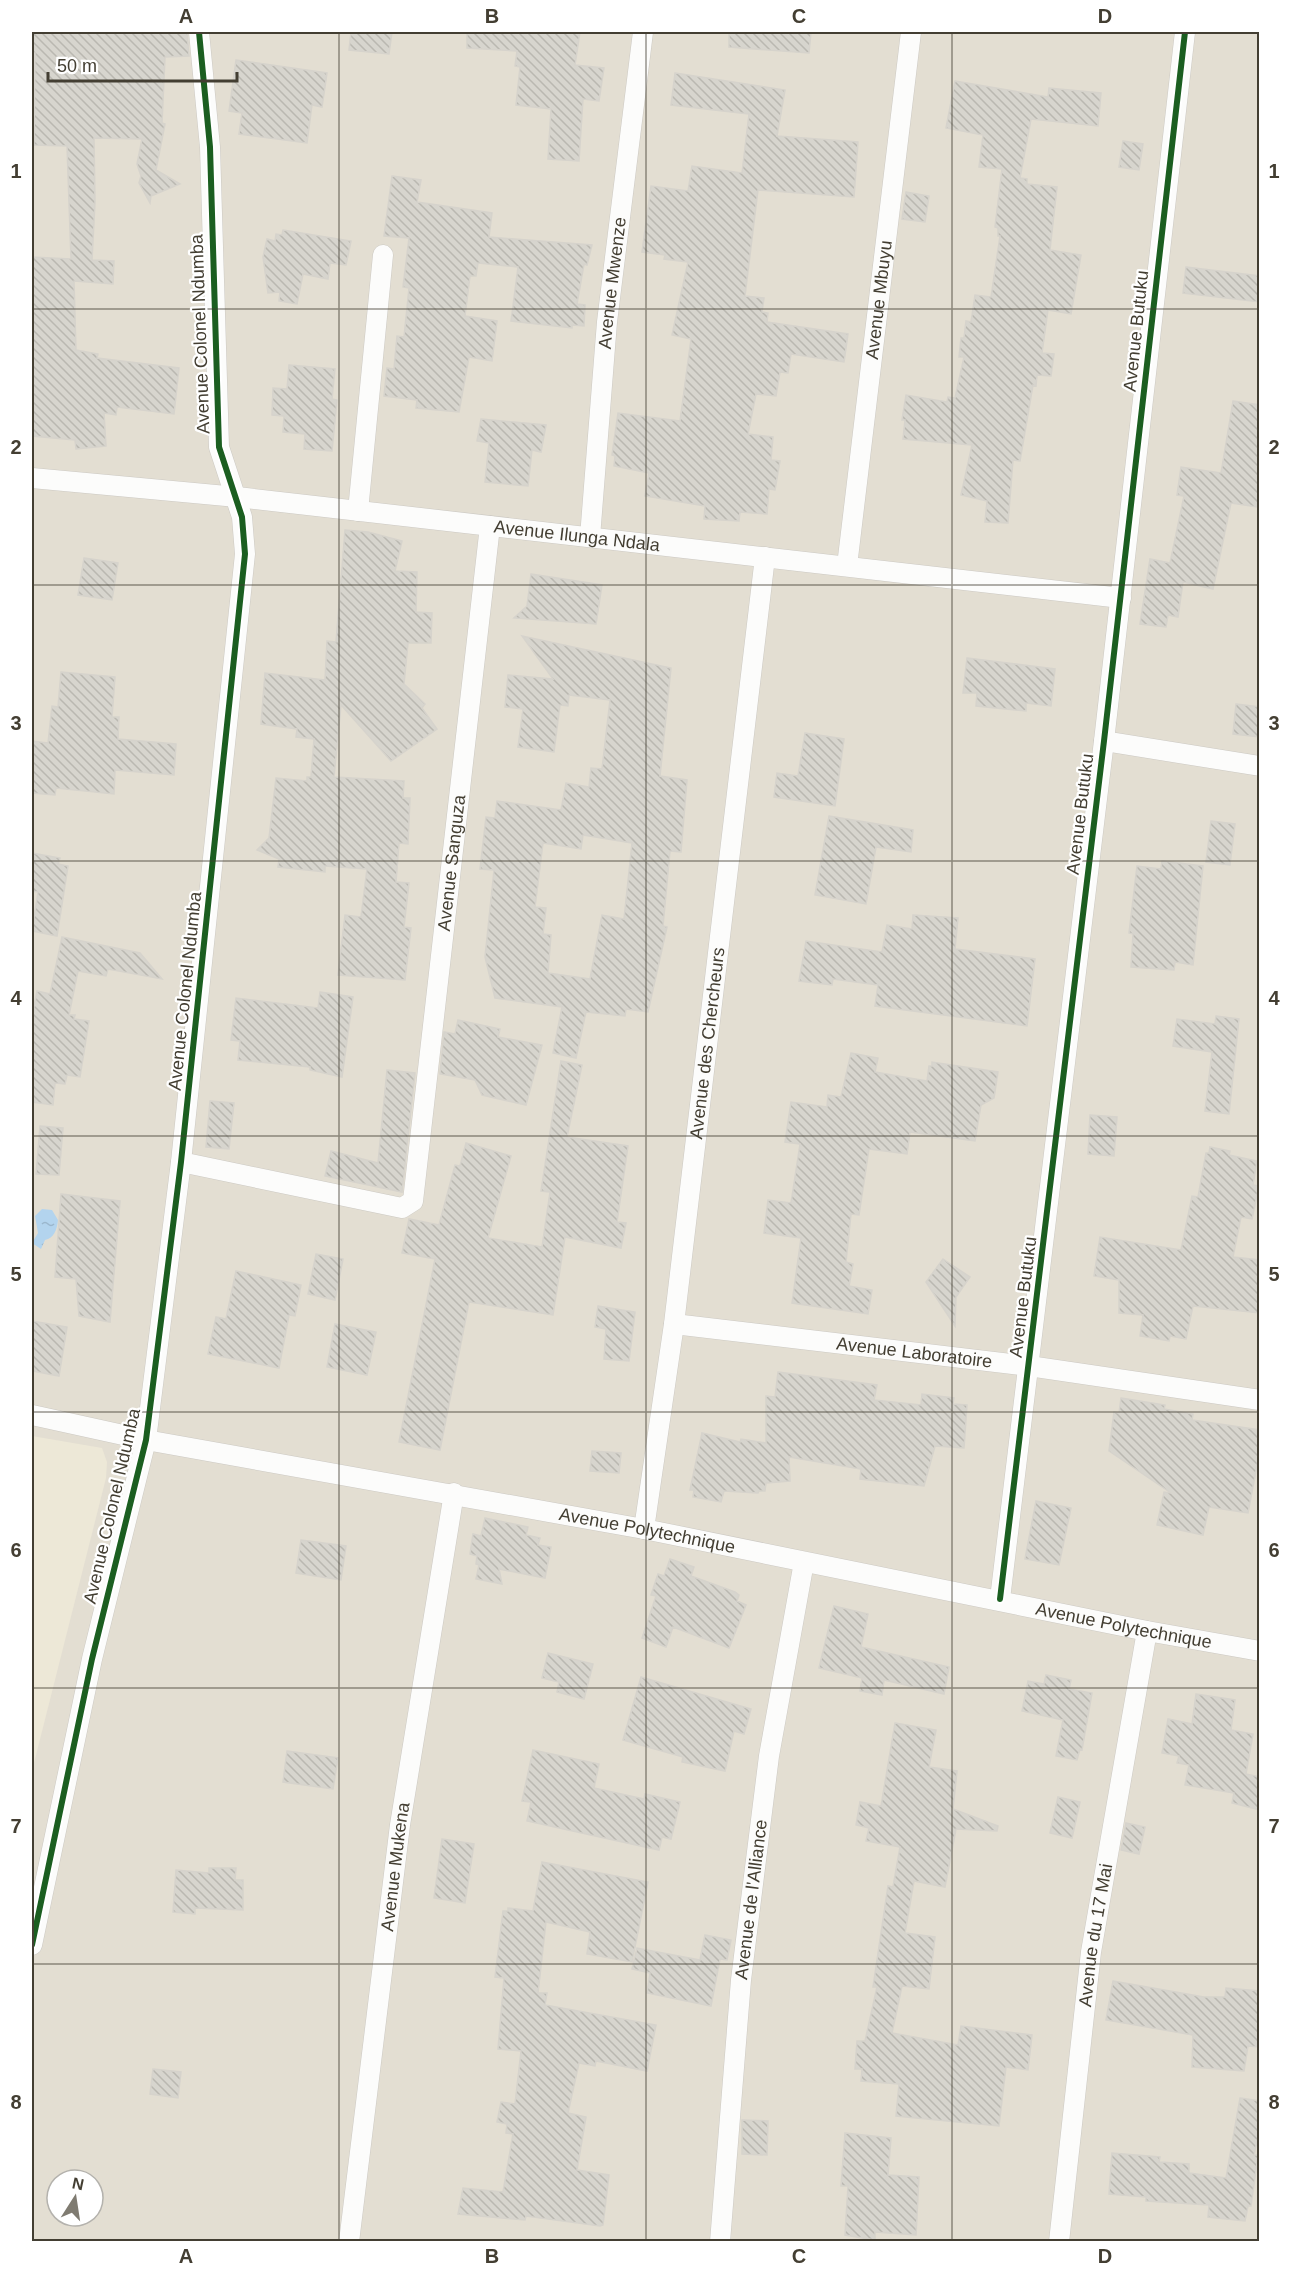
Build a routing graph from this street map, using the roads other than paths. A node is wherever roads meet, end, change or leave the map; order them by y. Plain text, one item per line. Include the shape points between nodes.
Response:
1 (200, 32) edge
2 (643, 32) edge
3 (911, 32) edge
4 (1185, 32) edge
5 (383, 255) dead end
6 (32, 478) edge
7 (237, 497) junction
8 (358, 511) junction
9 (490, 526) junction
10 (590, 537) junction
11 (765, 557) junction
12 (847, 566) junction
13 (1121, 598) junction
14 (1104, 741) junction
15 (1260, 766) edge
16 (181, 1162) junction
17 (674, 1324) junction
18 (1029, 1366) junction
19 (1260, 1400) edge
20 (32, 1415) edge
21 (146, 1440) junction
22 (454, 1493) junction
23 (644, 1529) junction
24 (804, 1562) junction
25 (1000, 1599) junction
26 (1147, 1631) junction
27 (1260, 1651) edge
28 (32, 1945) edge
29 (349, 2241) edge
30 (720, 2241) edge
31 (1059, 2241) edge

1 - 7 street, Avenue Colonel Ndumba via 210,147 219,447
2 - 10 street, Avenue Mwenze via 607,322
3 - 12 street, Avenue Mbuyu
4 - 13 street, Avenue Butuku
5 - 8 street
6 - 7 street, Avenue Ilunga Ndala
7 - 8 street, Avenue Ilunga Ndala
7 - 16 street, Avenue Colonel Ndumba via 244,566
8 - 9 street, Avenue Ilunga Ndala
9 - 10 street, Avenue Ilunga Ndala
9 - 16 street, Avenue Sanguza via 413,1201 402,1208
10 - 11 street, Avenue Ilunga Ndala
11 - 12 street, Avenue Ilunga Ndala
11 - 17 street, Avenue des Chercheurs
12 - 13 street, Avenue Ilunga Ndala
13 - 14 street, Avenue Butuku
14 - 15 street
14 - 18 street, Avenue Butuku
16 - 21 street, Avenue Colonel Ndumba
17 - 18 street, Avenue Laboratoire
17 - 23 street, Avenue des Chercheurs
18 - 19 street, Avenue Laboratoire
18 - 25 street, Avenue Butuku
20 - 21 street, Avenue Polytechnique
21 - 22 street, Avenue Polytechnique
21 - 28 street, Avenue Colonel Ndumba via 92,1659
22 - 23 street, Avenue Polytechnique
22 - 29 street, Avenue Mukena via 400,1826
23 - 24 street, Avenue Polytechnique
24 - 25 street, Avenue Polytechnique
24 - 30 street, Avenue de l'Alliance via 769,1756 741,1980
25 - 26 street, Avenue Polytechnique
26 - 27 street, Avenue Polytechnique
26 - 31 street, Avenue du 17 Mai via 1091,1952

